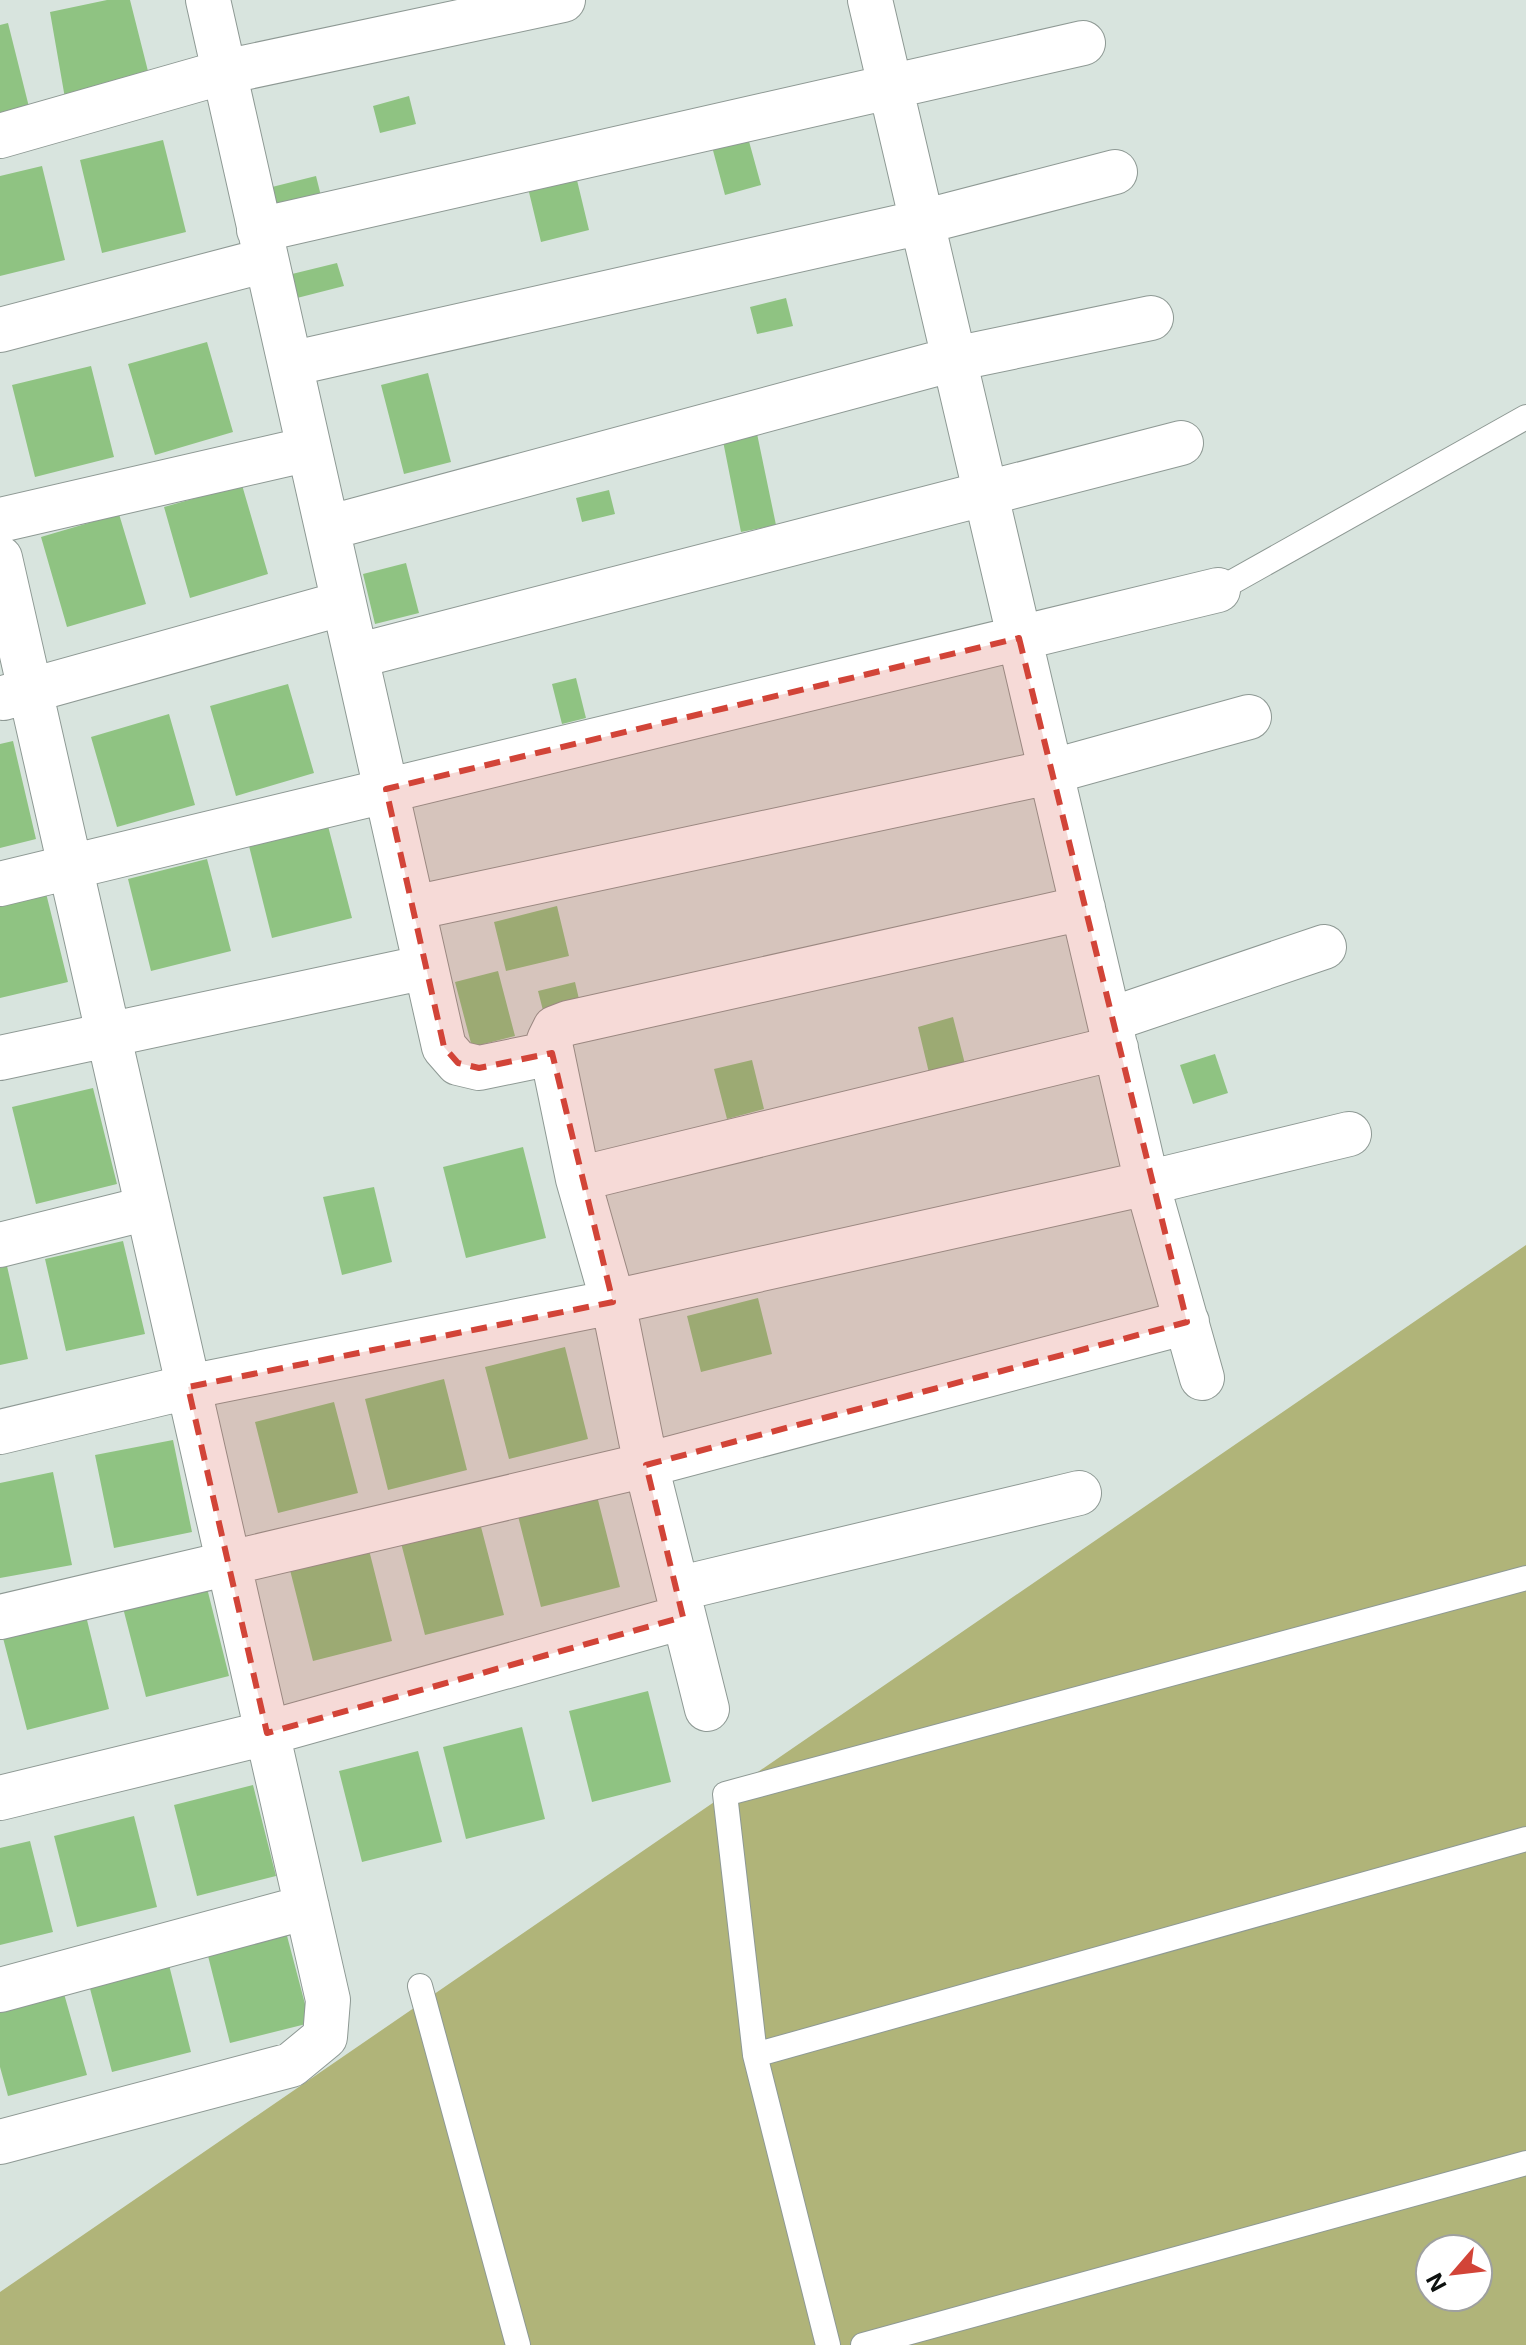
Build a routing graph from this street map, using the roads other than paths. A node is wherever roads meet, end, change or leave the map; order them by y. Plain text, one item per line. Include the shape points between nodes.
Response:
1 (208, 0) edge
2 (563, 0) edge
3 (870, 0) edge
4 (1083, 43) dead end
5 (224, 72) junction
6 (890, 85) junction
7 (0, 136) edge
8 (1115, 172) dead end
9 (922, 222) junction
10 (263, 245) junction
11 (1151, 318) dead end
12 (0, 330) edge
13 (954, 359) junction
14 (290, 364) junction
15 (1526, 417) edge
16 (1181, 443) dead end
17 (309, 449) junction
18 (986, 496) junction
19 (0, 520) edge
20 (327, 528) junction
21 (0, 558) edge
22 (1218, 590) joint
23 (344, 603) junction
24 (1019, 638) junction
25 (356, 656) junction
26 (15, 695) edge
27 (1249, 717) dead end
28 (1050, 772) junction
29 (386, 789) junction
30 (70, 868) junction
31 (0, 884) edge
32 (413, 908) junction
33 (1083, 908) junction
34 (1324, 947) dead end
35 (426, 967) junction
36 (108, 1033) junction
37 (1112, 1034) junction
38 (552, 1053) junction
39 (0, 1058) edge
40 (1349, 1134) dead end
41 (578, 1179) junction
42 (1147, 1183) junction
43 (148, 1208) junction
44 (0, 1245) edge
45 (613, 1302) junction
46 (1187, 1322) junction
47 (1202, 1378) dead end
48 (188, 1387) junction
49 (0, 1432) edge
50 (646, 1465) junction
51 (1079, 1493) dead end
52 (228, 1562) junction
53 (1526, 1578) edge
54 (680, 1603) junction
55 (0, 1617) edge
56 (707, 1709) dead end
57 (267, 1733) junction
58 (0, 1798) edge
59 (1526, 1839) edge
60 (307, 1907) junction
61 (420, 1986) dead end
62 (0, 1990) edge
63 (755, 2055) junction
64 (0, 2142) edge
65 (1526, 2163) edge
66 (518, 2345) edge
67 (828, 2345) edge
68 (863, 2345) edge

1 - 5 street
2 - 5 street
3 - 6 street
4 - 6 street
5 - 7 street
5 - 10 street
6 - 9 street
6 - 10 street
8 - 9 street
9 - 13 street
9 - 14 street
10 - 12 street
10 - 14 street
11 - 13 street
13 - 18 street
13 - 20 street
14 - 17 street
15 - 22 lane
16 - 18 street
17 - 19 street
17 - 20 street
18 - 24 street
18 - 25 street
20 - 23 street
21 - 26 street
22 - 24 street
23 - 25 street
23 - 26 street
24 - 28 street
24 - 29 street
25 - 29 street
26 - 30 street
27 - 28 street
28 - 32 street
28 - 33 street
29 - 30 street
29 - 32 street
30 - 31 street
30 - 36 street
32 - 35 street
33 - 37 street
33 - 38 street via 568,1023 555,1028 549,1040
34 - 37 street
35 - 36 street
35 - 38 street via 444,1047 458,1063 479,1068
36 - 39 street
36 - 43 street
37 - 41 street
37 - 42 street
38 - 41 street
40 - 42 street
41 - 45 street
42 - 45 street
42 - 46 street
43 - 44 street
43 - 48 street
45 - 48 street
45 - 50 street
46 - 47 street
46 - 50 street
48 - 49 street
48 - 52 street
50 - 52 street
50 - 54 street
51 - 54 street
52 - 55 street
52 - 57 street
53 - 63 lane via 725,1794
54 - 56 street
54 - 57 street
57 - 58 street
57 - 60 street
59 - 63 lane
60 - 62 street
60 - 64 street via 328,2000 325,2037 291,2065
61 - 66 lane
63 - 67 lane
65 - 68 lane

